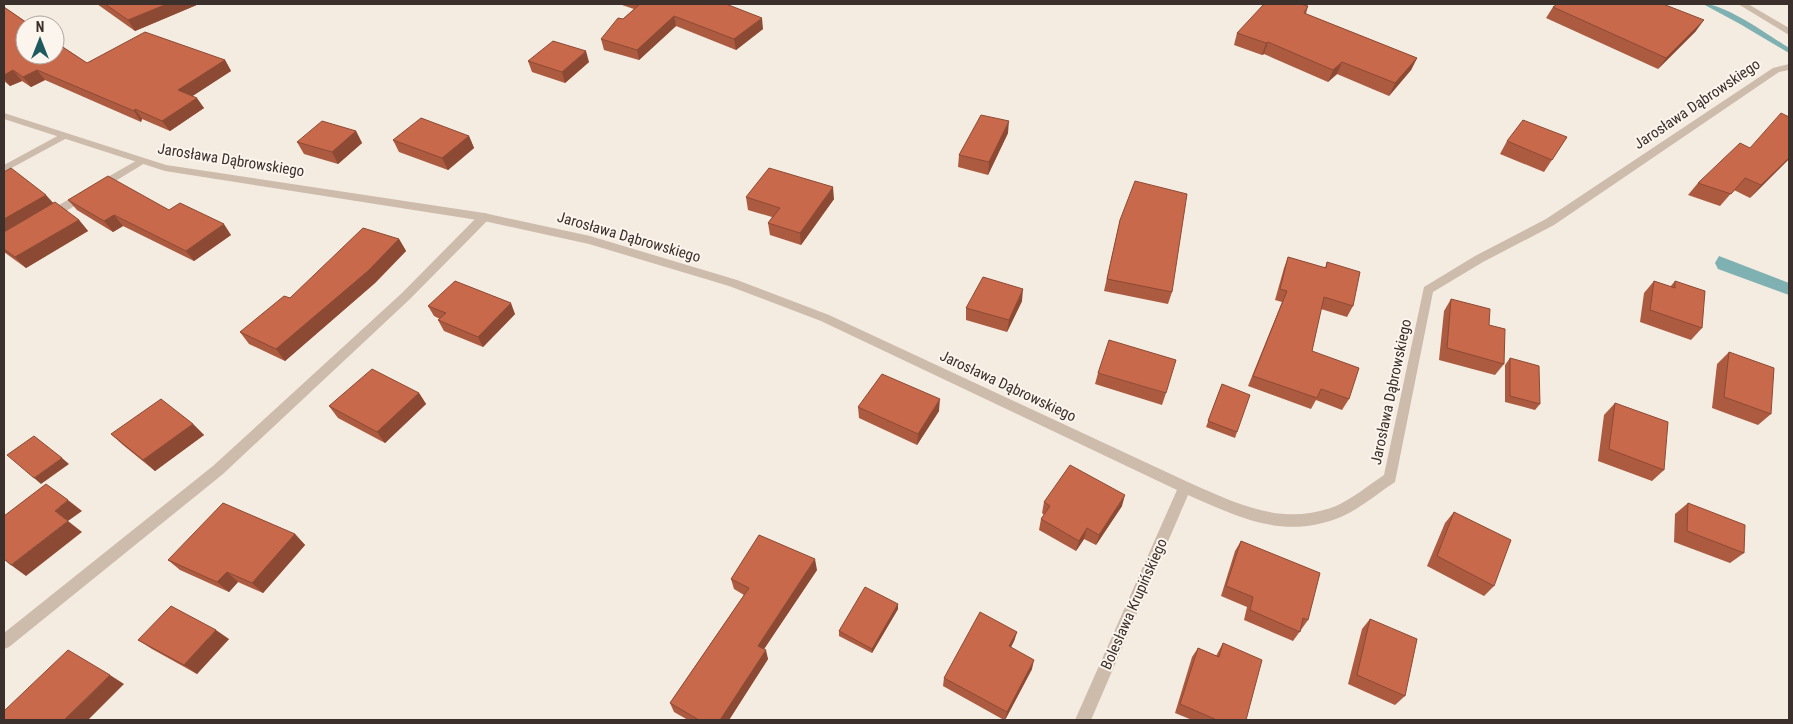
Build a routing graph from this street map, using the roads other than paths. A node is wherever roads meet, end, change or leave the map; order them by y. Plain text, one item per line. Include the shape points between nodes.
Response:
1 (1742, 4) edge
2 (1789, 32) edge
3 (1789, 67) edge
4 (4, 116) edge
5 (64, 136) junction
6 (142, 161) junction
7 (4, 169) edge
8 (484, 217) junction
9 (36, 224) edge
10 (1185, 487) junction
11 (4, 642) edge
12 (1084, 720) edge

1 - 2 street
3 - 10 street, Jarosława Dąbrowskiego via 1776,70 1550,222 1428,290 1390,478 1340,511 1296,522 1247,514
4 - 5 street, Jarosława Dąbrowskiego
5 - 6 street, Jarosława Dąbrowskiego
5 - 7 street
6 - 8 street, Jarosława Dąbrowskiego via 165,168
6 - 9 street
8 - 10 street, Jarosława Dąbrowskiego via 590,240 733,283 826,318
8 - 11 street via 406,296 218,470
10 - 12 street, Bolesława Krupińskiego

